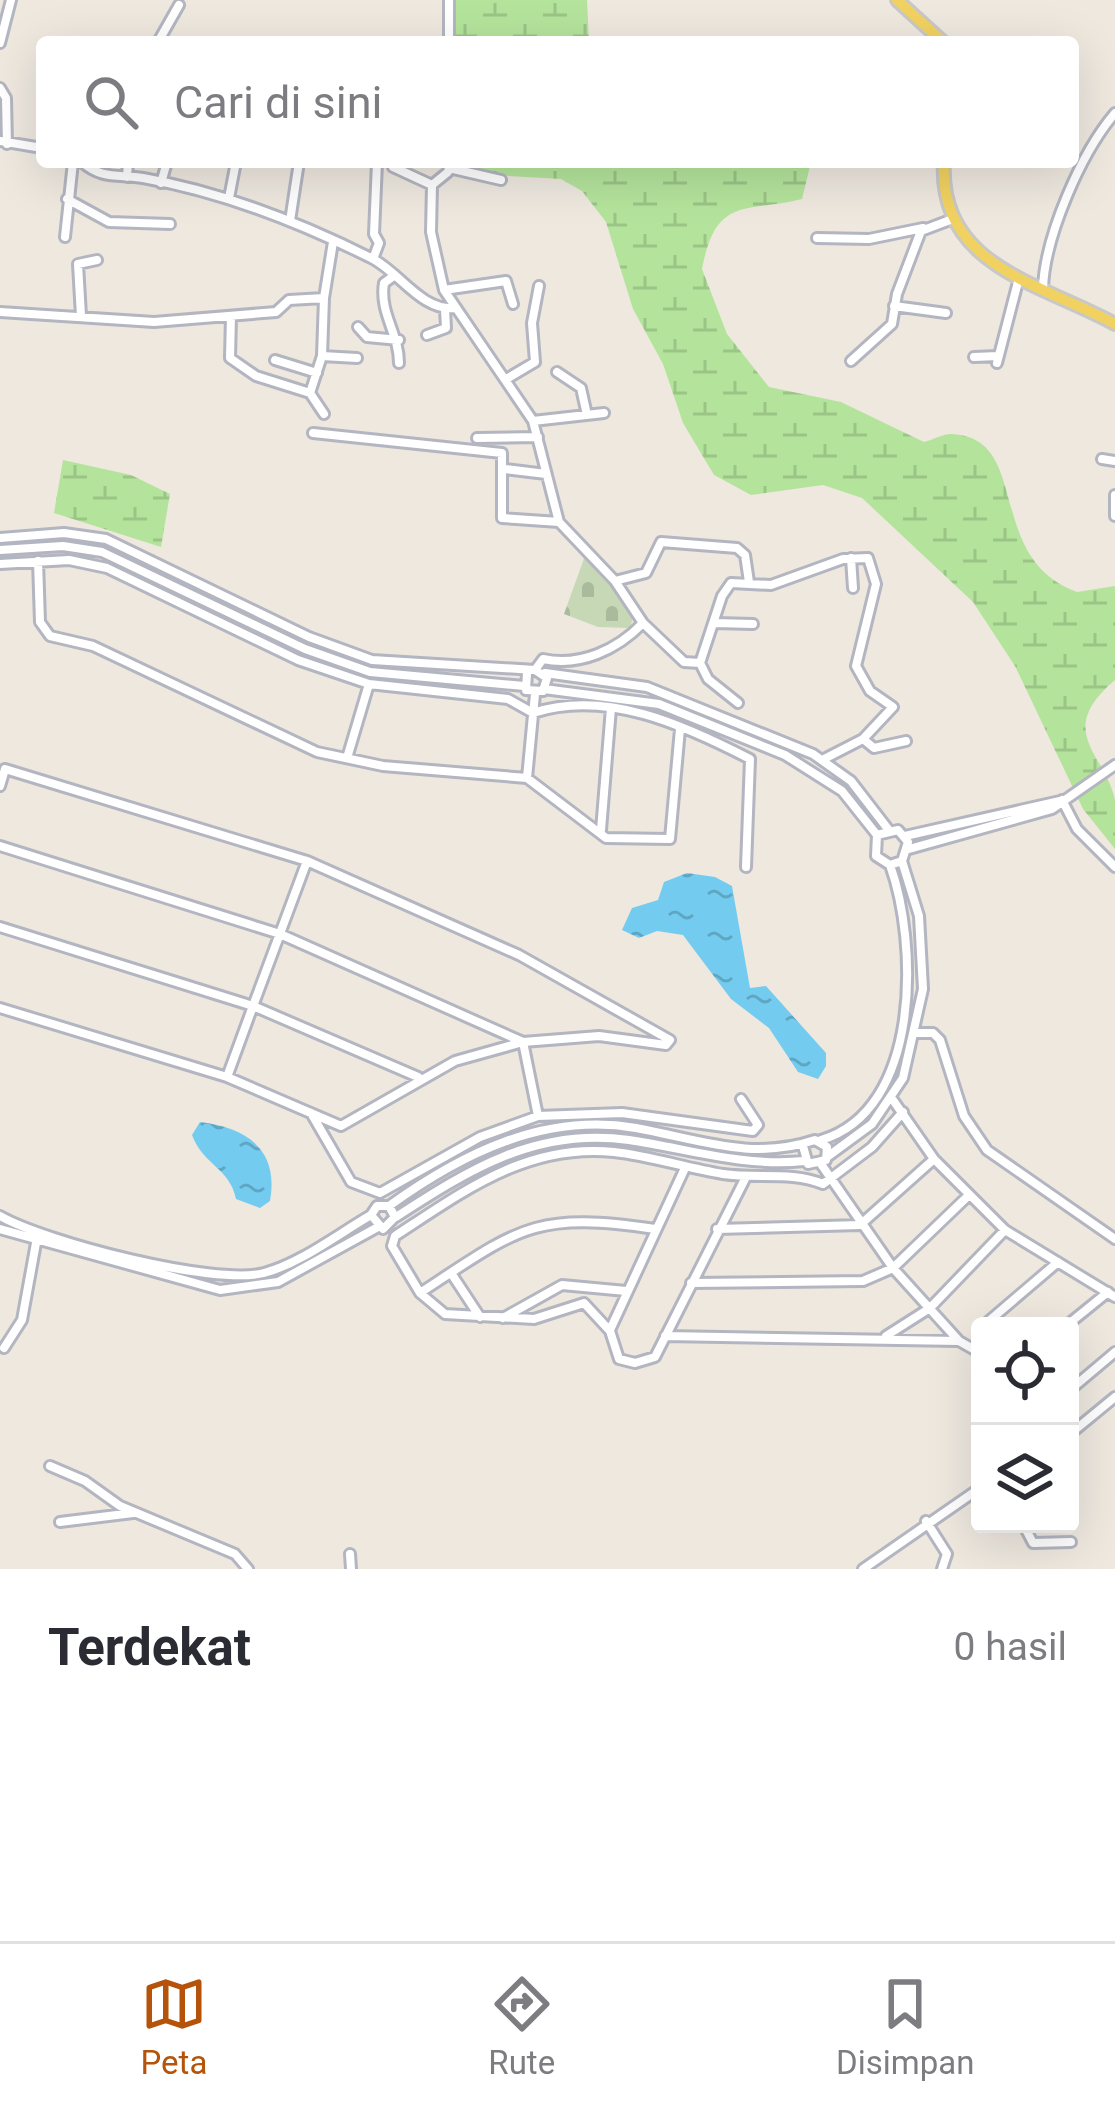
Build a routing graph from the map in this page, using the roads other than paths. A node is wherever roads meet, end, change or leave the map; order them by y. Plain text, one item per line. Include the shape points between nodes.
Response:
1 (11, 0) edge
2 (449, 0) edge
3 (897, 0) edge
4 (179, 5) dead end
5 (161, 36) edge
6 (449, 36) edge
7 (936, 36) edge
8 (0, 43) edge
9 (0, 88) edge
10 (1115, 113) edge
11 (3, 142) edge
12 (36, 147) edge
13 (76, 168) edge
14 (89, 168) edge
15 (128, 168) edge
16 (165, 168) edge
17 (235, 168) edge
18 (298, 168) edge
19 (377, 168) edge
20 (395, 168) edge
21 (446, 168) edge
22 (459, 168) edge
23 (945, 168) edge
24 (127, 177) junction
25 (501, 180) dead end
26 (161, 182) junction
27 (432, 185) junction
28 (67, 199) junction
29 (229, 199) junction
30 (950, 220) junction
31 (290, 221) junction
32 (170, 224) dead end
33 (925, 228) junction
34 (65, 237) dead end
35 (817, 238) dead end
36 (333, 242) junction
37 (373, 259) junction
38 (97, 260) dead end
39 (395, 274) junction
40 (1019, 277) junction
41 (539, 286) dead end
42 (1043, 288) junction
43 (444, 290) junction
44 (324, 298) junction
45 (513, 304) dead end
46 (895, 307) junction
47 (451, 309) junction
48 (0, 312) edge
49 (946, 313) dead end
50 (81, 316) junction
51 (232, 316) junction
52 (1115, 324) edge
53 (358, 327) dead end
54 (427, 335) dead end
55 (399, 340) junction
56 (322, 356) junction
57 (974, 357) dead end
58 (357, 358) dead end
59 (275, 360) dead end
60 (851, 361) dead end
61 (399, 363) dead end
62 (556, 372) dead end
63 (317, 373) junction
64 (508, 378) junction
65 (310, 393) junction
66 (324, 413) dead end
67 (604, 413) dead end
68 (587, 415) junction
69 (533, 421) junction
70 (313, 433) dead end
71 (477, 437) dead end
72 (538, 437) junction
73 (1102, 459) dead end
74 (1115, 460) edge
75 (505, 469) junction
76 (546, 474) junction
77 (1115, 495) edge
78 (1115, 516) edge
79 (559, 522) junction
80 (0, 538) edge
81 (0, 550) edge
82 (851, 558) junction
83 (38, 562) junction
84 (0, 564) edge
85 (615, 581) junction
86 (749, 581) junction
87 (853, 588) dead end
88 (643, 622) junction
89 (715, 622) junction
90 (753, 624) dead end
91 (700, 663) junction
92 (535, 672) junction
93 (369, 684) junction
94 (524, 686) junction
95 (540, 692) junction
96 (738, 703) dead end
97 (610, 708) junction
98 (533, 713) junction
99 (680, 729) junction
100 (862, 739) junction
101 (906, 741) dead end
102 (347, 758) junction
103 (822, 760) junction
104 (1113, 766) edge
105 (2, 768) edge
106 (527, 778) junction
107 (0, 786) edge
108 (1062, 800) junction
109 (889, 829) junction
110 (601, 832) junction
111 (877, 835) junction
112 (905, 836) junction
113 (0, 846) edge
114 (909, 849) junction
115 (902, 861) junction
116 (307, 862) junction
117 (890, 865) junction
118 (746, 867) dead end
119 (1115, 867) edge
120 (0, 927) edge
121 (280, 934) junction
122 (253, 1006) junction
123 (0, 1008) edge
124 (914, 1033) junction
125 (523, 1042) junction
126 (227, 1077) junction
127 (419, 1077) junction
128 (741, 1099) dead end
129 (893, 1100) junction
130 (903, 1112) junction
131 (311, 1113) junction
132 (538, 1116) junction
133 (341, 1126) junction
134 (326, 1139) junction
135 (820, 1141) junction
136 (803, 1146) junction
137 (934, 1159) junction
138 (804, 1161) junction
139 (824, 1161) junction
140 (685, 1168) junction
141 (746, 1177) junction
142 (834, 1184) junction
143 (373, 1193) junction
144 (968, 1196) junction
145 (388, 1206) junction
146 (373, 1212) junction
147 (0, 1216) edge
148 (395, 1217) junction
149 (860, 1225) junction
150 (377, 1227) junction
151 (0, 1229) edge
152 (655, 1229) junction
153 (716, 1229) junction
154 (1005, 1230) junction
155 (1115, 1239) edge
156 (36, 1243) junction
157 (1058, 1262) junction
158 (893, 1268) junction
159 (451, 1273) junction
160 (691, 1283) junction
161 (579, 1284) junction
162 (626, 1291) junction
163 (420, 1293) junction
164 (1112, 1294) edge
165 (581, 1303) junction
166 (930, 1308) junction
167 (995, 1317) edge
168 (1079, 1317) edge
169 (480, 1318) junction
170 (502, 1318) junction
171 (610, 1331) junction
172 (665, 1336) junction
173 (971, 1336) edge
174 (885, 1337) junction
175 (963, 1341) junction
176 (971, 1347) edge
177 (4, 1348) dead end
178 (1115, 1352) edge
179 (1079, 1382) edge
180 (1115, 1397) edge
181 (1079, 1426) edge
182 (50, 1466) dead end
183 (971, 1494) edge
184 (135, 1513) junction
185 (926, 1521) junction
186 (60, 1522) dead end
187 (1028, 1533) edge
188 (1071, 1542) dead end
189 (350, 1554) dead end
190 (875, 1566) edge
191 (248, 1569) edge
192 (351, 1569) edge
193 (863, 1569) edge
194 (942, 1569) edge

1 - 8 street
2 - 6 street
3 - 7 main road
4 - 5 street
9 - 11 street
10 - 42 street via 1086,155 1047,249
11 - 12 street
13 - 28 street
14 - 24 street
15 - 24 street
16 - 26 street
17 - 29 street
18 - 31 street
19 - 37 street
20 - 27 street
21 - 27 street
22 - 25 street
23 - 30 main road
24 - 26 street
26 - 29 street
27 - 43 street via 431,232
28 - 32 street via 109,222
28 - 34 street
29 - 31 street
30 - 33 street
30 - 40 main road via 977,251
31 - 36 street
33 - 35 street
33 - 46 street
36 - 37 street
36 - 44 street
37 - 39 street
38 - 50 street via 78,264
39 - 47 street
39 - 55 street via 384,283 382,305
40 - 42 main road
40 - 57 street via 997,360
41 - 64 street via 535,362
42 - 52 main road
43 - 45 street via 506,281
43 - 47 street
44 - 51 street
44 - 56 street
46 - 49 street
46 - 60 street via 889,328
47 - 54 street via 446,328
47 - 64 street
48 - 50 street
50 - 51 street
51 - 65 street via 230,358 256,376
53 - 55 street via 367,337
55 - 61 street
56 - 58 street
56 - 63 street
59 - 63 street
62 - 68 street via 580,386
63 - 65 street
64 - 69 street
65 - 66 street
67 - 68 street
68 - 69 street
69 - 72 street
70 - 75 street via 502,453
71 - 72 street
72 - 76 street
73 - 74 street
75 - 76 street
75 - 79 street via 502,518
76 - 79 street
77 - 78 street
79 - 85 street
80 - 92 street via 106,539 372,660
81 - 94 street via 102,552 370,672
82 - 86 street via 771,585
82 - 87 street
82 - 100 street via 873,562 876,584 858,673 893,707
83 - 84 street
83 - 93 street via 107,568 298,660
83 - 102 street via 40,622 50,636 93,646 289,742
85 - 86 street via 646,573 661,542 737,548
85 - 88 street
86 - 89 street via 728,586
88 - 91 street via 684,662
88 - 92 street via 579,662 542,658
89 - 90 street
89 - 91 street
91 - 96 street
92 - 94 street
92 - 95 street
92 - 103 street via 647,687
93 - 98 street via 508,699
93 - 102 street
94 - 95 street
95 - 98 street
95 - 111 street via 659,704 785,755 842,790
97 - 98 street via 556,703
97 - 99 street
97 - 110 street
98 - 106 street
99 - 110 street via 670,839
99 - 118 street via 752,763
100 - 101 street via 874,748
100 - 103 street
102 - 106 street
103 - 109 street via 851,781
104 - 108 street
105 - 107 street
105 - 116 street
106 - 110 street
108 - 112 street
108 - 114 street
108 - 119 street via 1077,829
109 - 111 street
109 - 112 street
111 - 117 street via 876,856
112 - 114 street
113 - 121 street
114 - 115 street
115 - 117 street
115 - 124 street via 923,943
116 - 121 street
116 - 125 street via 501,946 670,1040
117 - 135 street via 910,967 891,1067 866,1111
120 - 122 street
121 - 122 street
121 - 125 street
122 - 126 street
122 - 127 street
123 - 126 street
124 - 129 street
124 - 155 street via 937,1035 964,1116 987,1150
125 - 127 street
125 - 132 street
126 - 131 street
127 - 133 street
128 - 132 street via 758,1125 753,1131 622,1113
129 - 130 street
129 - 139 street
130 - 137 street
130 - 142 street
131 - 133 street
131 - 134 street
132 - 143 street via 480,1136
133 - 134 street
134 - 143 street via 351,1182
135 - 136 street
135 - 139 street
136 - 138 street
136 - 145 street via 775,1153 631,1127 552,1127 493,1145
137 - 144 street
137 - 149 street
138 - 139 street
138 - 148 street via 750,1162 568,1137 480,1163
139 - 142 street
140 - 141 street
140 - 152 street
140 - 163 street via 578,1151 506,1167 395,1236 392,1246
141 - 142 street
141 - 153 street
142 - 149 street
143 - 146 street
144 - 154 street
144 - 158 street
145 - 146 street
145 - 148 street
146 - 147 street via 278,1268 222,1277 39,1233
146 - 150 street
148 - 150 street
149 - 153 street
149 - 158 street
150 - 156 street via 278,1282 240,1290 202,1288
151 - 156 street
152 - 159 street via 553,1222 511,1236
152 - 162 street
153 - 160 street
154 - 157 street
154 - 166 street
156 - 177 street via 22,1320
157 - 164 street
157 - 167 street
158 - 160 street via 851,1283
158 - 166 street
159 - 163 street
159 - 169 street
160 - 172 street
161 - 162 street
161 - 165 street
161 - 170 street via 552,1288
162 - 171 street
163 - 169 street via 445,1314
164 - 168 street
165 - 170 street
165 - 171 street
166 - 174 street
166 - 175 street
169 - 170 street
171 - 172 street via 616,1355 630,1364 651,1360
172 - 174 street
173 - 175 street
174 - 175 street
175 - 176 street
178 - 179 street
180 - 181 street
182 - 184 street
183 - 185 street
184 - 186 street
184 - 191 street via 235,1554
185 - 190 street
185 - 194 street via 947,1554
187 - 188 street via 1033,1543
189 - 192 street
190 - 193 street

